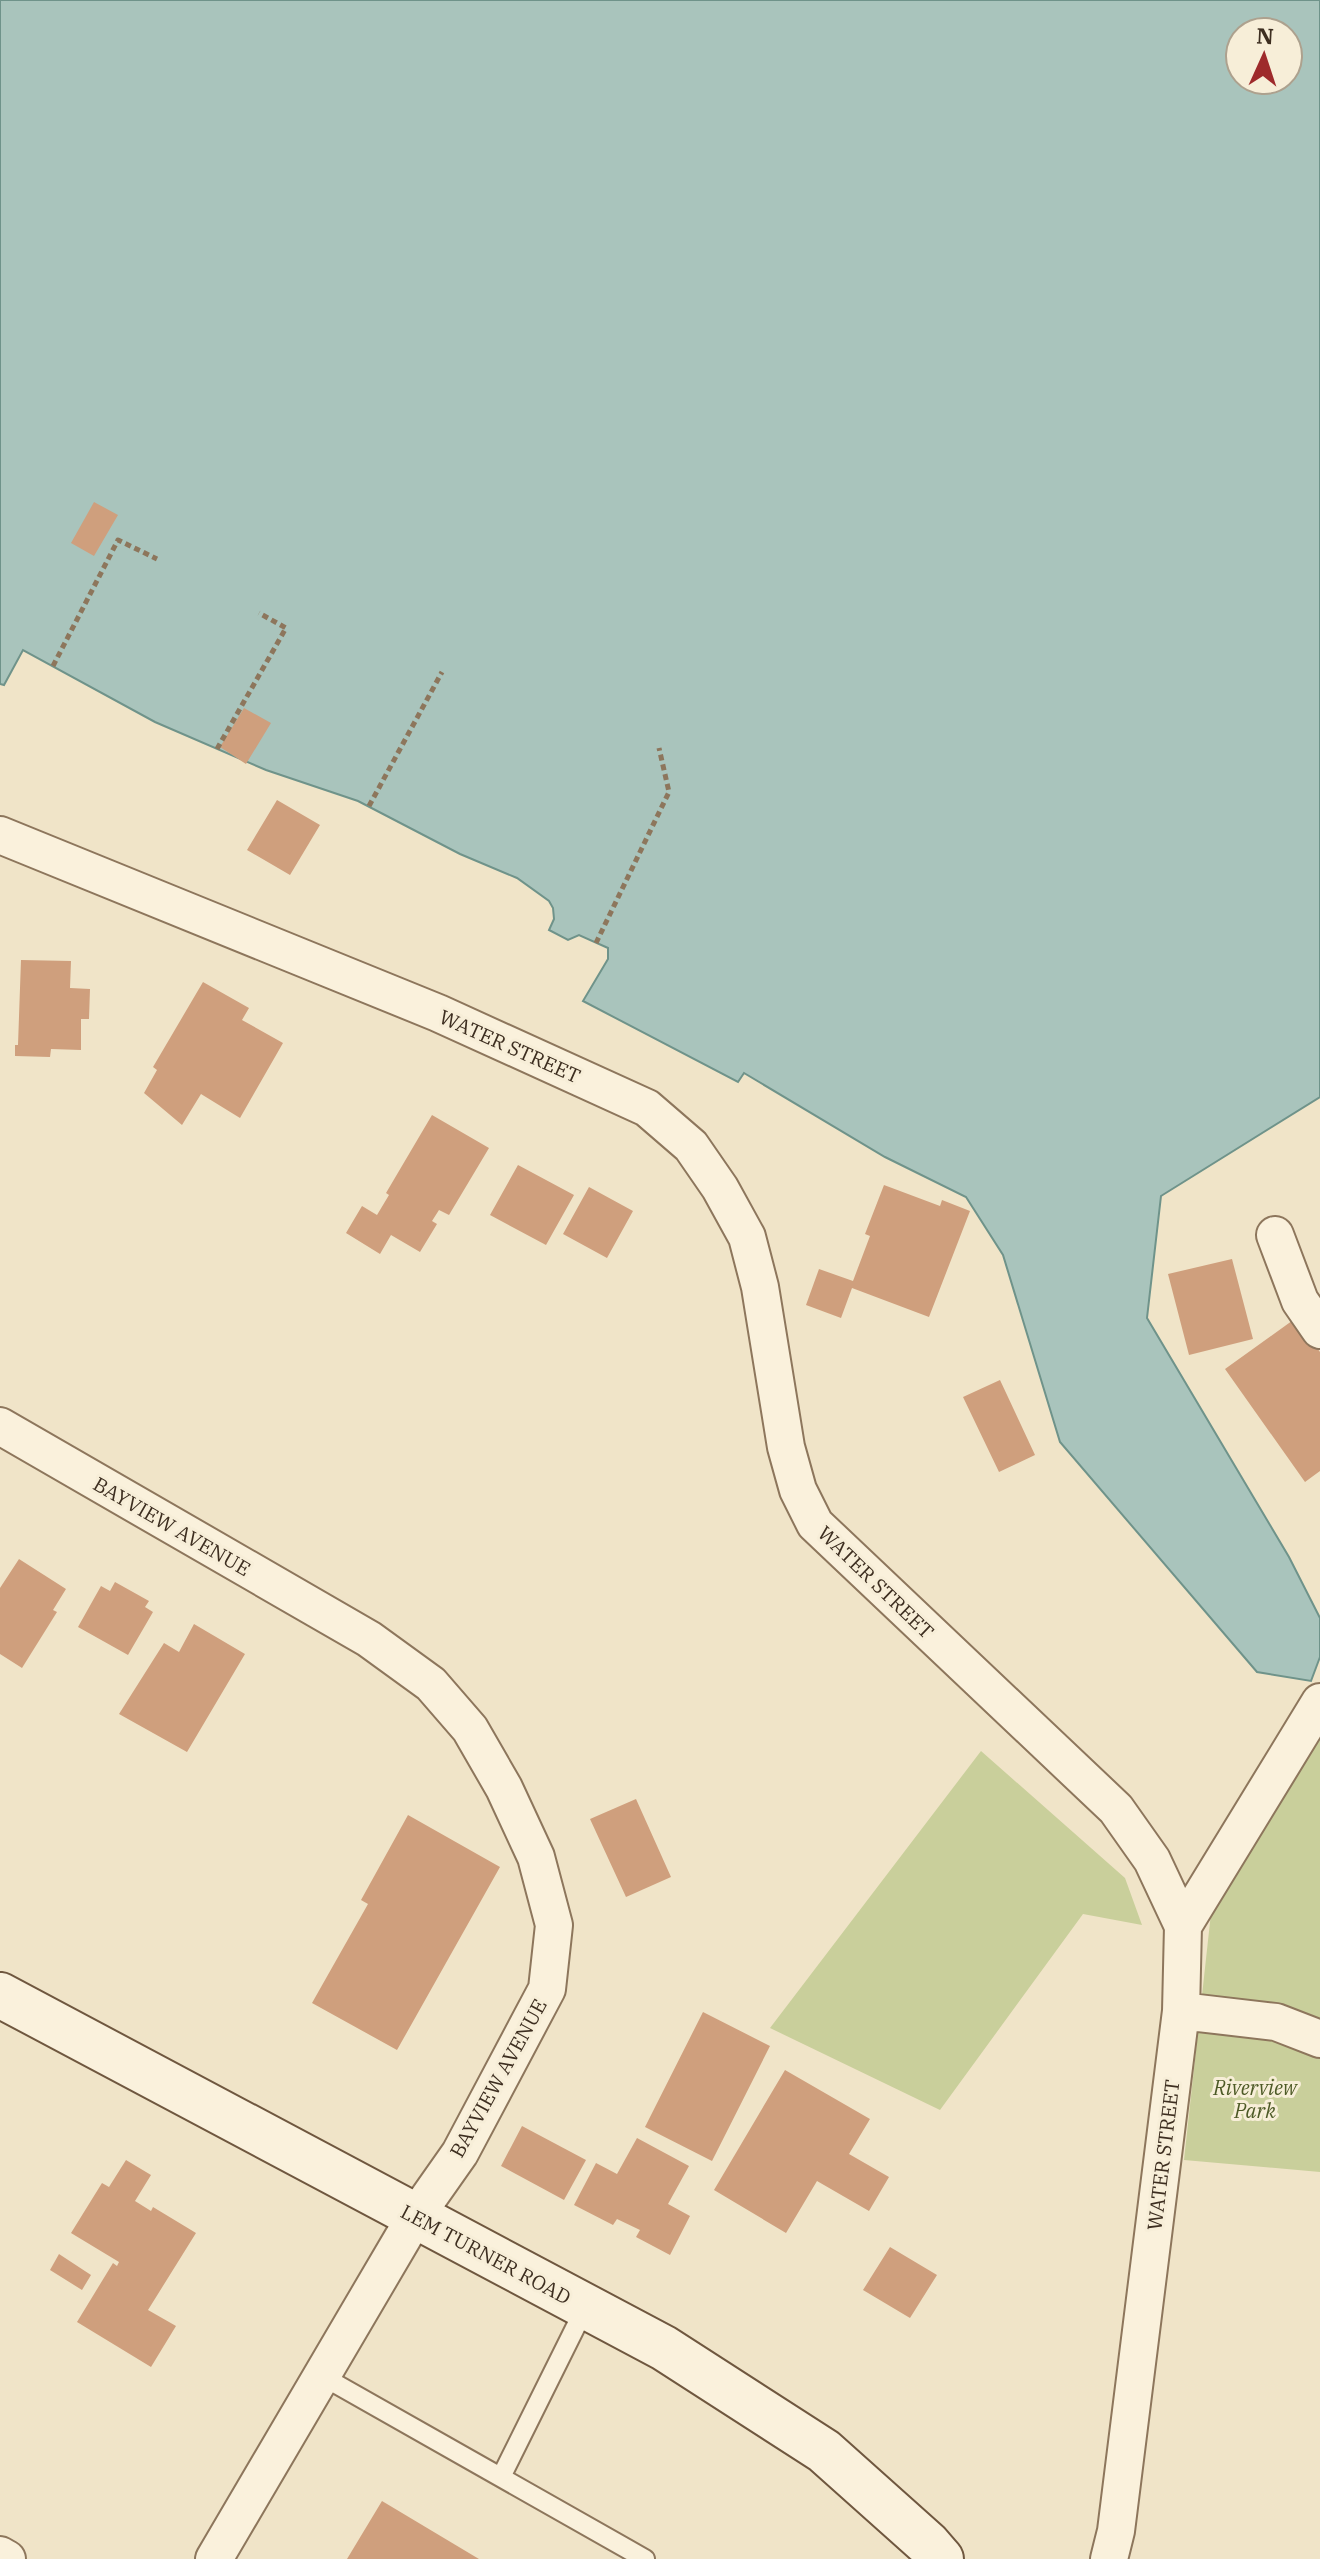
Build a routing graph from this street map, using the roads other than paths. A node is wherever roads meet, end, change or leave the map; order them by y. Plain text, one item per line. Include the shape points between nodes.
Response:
1 (0, 835) edge
2 (1275, 1235) dead end
3 (1320, 1330) edge
4 (0, 1426) edge
5 (1320, 1702) edge
6 (1183, 1926) junction
7 (0, 1995) edge
8 (1181, 2011) junction
9 (1320, 2039) edge
10 (415, 2217) junction
11 (586, 2306) junction
12 (322, 2376) junction
13 (501, 2477) junction
14 (0, 2555) edge
15 (7, 2559) edge
16 (214, 2559) edge
17 (645, 2559) edge
18 (941, 2559) edge
19 (1109, 2559) edge

1 - 6 street, WATER STREET via 438,1013 647,1108 691,1146 747,1237 786,1447 815,1524 1116,1809 1152,1860
2 - 3 street via 1300,1301
4 - 10 street, BAYVIEW AVENUE via 369,1639 431,1684 470,1729 504,1788 536,1857 554,1925 547,1989 460,2153
5 - 6 street
6 - 8 street, WATER STREET
7 - 10 main road, LEM TURNER ROAD
8 - 9 street via 1276,2022
8 - 19 street, WATER STREET
10 - 11 main road, LEM TURNER ROAD
10 - 12 street, BAYVIEW AVENUE
11 - 13 lane
11 - 18 main road, LEM TURNER ROAD via 664,2348 824,2451
12 - 13 lane
12 - 16 street, BAYVIEW AVENUE
13 - 17 lane
14 - 15 street

